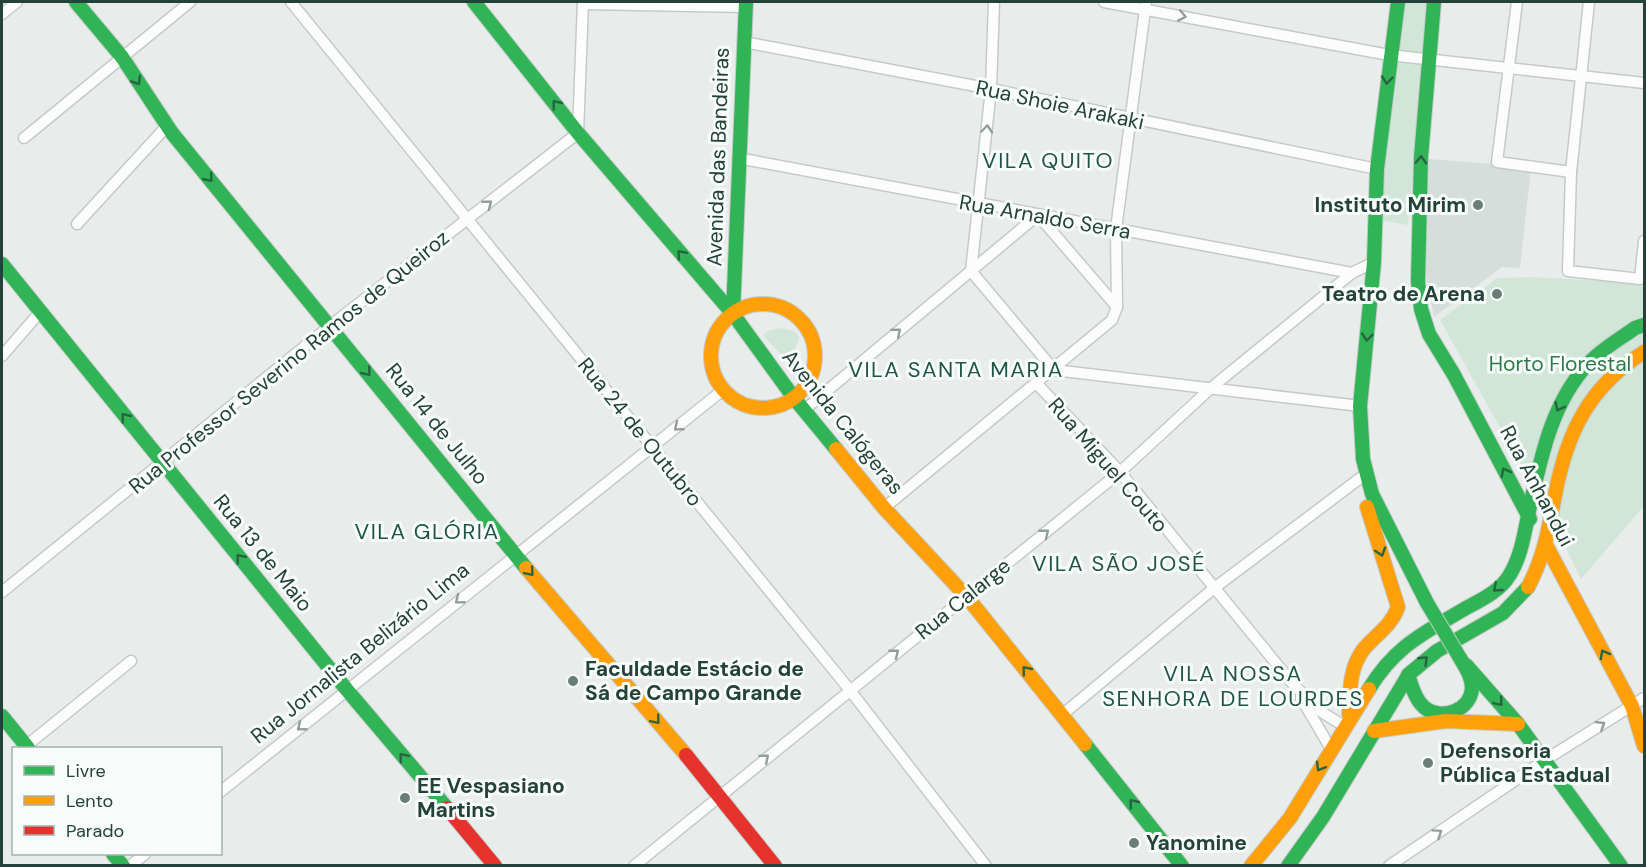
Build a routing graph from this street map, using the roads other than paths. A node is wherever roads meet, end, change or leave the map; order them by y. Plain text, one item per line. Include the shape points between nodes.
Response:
1 (17, 2) edge
2 (76, 2) edge
3 (190, 2) edge
4 (291, 2) edge
5 (474, 2) edge
6 (994, 2) edge
7 (1104, 2) edge
8 (1398, 2) edge
9 (1434, 2) edge
10 (1517, 2) edge
11 (1589, 2) edge
12 (583, 3) edge
13 (746, 4) edge
14 (1146, 5) edge
15 (2, 14) edge
16 (744, 42) junction
17 (1389, 55) junction
18 (122, 57) junction
19 (1428, 60) junction
20 (1508, 69) junction
21 (1580, 77) junction
22 (1644, 83) edge
23 (991, 90) junction
24 (1130, 120) junction
25 (167, 126) junction
26 (578, 133) junction
27 (24, 138) dead end
28 (738, 158) junction
29 (1377, 169) junction
30 (1571, 172) junction
31 (980, 205) junction
32 (1038, 215) junction
33 (467, 220) junction
34 (77, 224) dead end
35 (1116, 229) junction
36 (1644, 241) edge
37 (1374, 262) junction
38 (2, 264) edge
39 (971, 271) junction
40 (1352, 273) junction
41 (1117, 307) junction
42 (40, 312) junction
43 (732, 314) junction
44 (1644, 324) edge
45 (330, 326) junction
46 (1644, 352) edge
47 (2, 356) edge
48 (1054, 370) junction
49 (1037, 384) junction
50 (1211, 388) junction
51 (723, 390) junction
52 (794, 398) junction
53 (1360, 406) junction
54 (804, 410) junction
55 (653, 447) junction
56 (162, 462) junction
57 (1120, 472) junction
58 (1364, 474) junction
59 (884, 508) junction
60 (1528, 515) junction
61 (1547, 547) junction
62 (515, 554) junction
63 (1213, 589) junction
64 (2, 592) edge
65 (967, 597) junction
66 (1460, 658) junction
67 (131, 661) dead end
68 (1408, 675) junction
69 (1293, 684) junction
70 (849, 689) junction
71 (347, 690) junction
72 (1644, 698) edge
73 (1632, 706) junction
74 (1062, 715) junction
75 (2, 716) edge
76 (1346, 722) junction
77 (1518, 724) junction
78 (1374, 731) junction
79 (1644, 746) edge
80 (27, 747) edge
81 (1331, 749) junction
82 (1545, 760) junction
83 (222, 790) edge
84 (720, 796) junction
85 (143, 855) edge
86 (130, 866) edge
87 (495, 866) edge
88 (634, 866) edge
89 (775, 866) edge
90 (986, 866) edge
91 (1182, 866) edge
92 (1251, 866) edge
93 (1288, 866) edge
94 (1389, 866) edge
95 (1621, 866) edge

1 - 15 street
2 - 18 main road, Rua 14 de Julho
3 - 18 street
4 - 33 street, Rua 24 de Outubro
26 -> 5 main road, Avenida Calógeras
6 - 23 street
7 - 14 street
8 - 17 main road
9 - 19 main road, Rua Anhandui
10 - 20 street
11 - 21 street
12 - 13 street
12 - 26 street
13 - 16 main road, Avenida das Bandeiras
14 -> 17 street
14 - 24 street
16 - 23 street, Rua Shoie Arakaki
16 - 28 main road, Avenida das Bandeiras
17 - 19 street
17 -> 29 main road
18 -> 25 main road, Rua 14 de Julho
18 - 27 street
19 - 20 street
60 -> 19 main road, Rua Anhandui via 1424,323 1418,293 1418,240
20 - 21 street
20 - 30 street via 1497,162
21 - 22 street
21 - 30 street
23 - 24 street, Rua Shoie Arakaki
31 -> 23 street
24 - 29 street, Rua Shoie Arakaki
24 - 35 street
25 - 34 street
25 -> 45 main road, Rua 14 de Julho
33 -> 26 street, Rua Professor Severino Ramos de Queiroz
43 -> 26 main road, Avenida Calógeras
28 - 31 street, Rua Arnaldo Serra
28 - 43 main road, Avenida das Bandeiras
29 - 37 main road
30 - 36 street via 1568,271 1640,279
31 - 32 street, Rua Arnaldo Serra
31 - 39 street
32 - 35 street, Rua Arnaldo Serra
32 - 39 street
32 - 41 street
33 - 45 street, Rua Professor Severino Ramos de Queiroz
33 - 55 street, Rua 24 de Outubro
35 - 40 street, Rua Arnaldo Serra
35 - 41 street
37 - 40 street, Rua Calarge
37 -> 53 main road
38 - 42 main road, Rua 13 de Maio
39 - 48 street, Rua Miguel Couto
54 -> 39 street
40 - 50 street, Rua Calarge
41 - 48 street via 1107,327
42 - 47 street
56 -> 42 main road, Rua 13 de Maio
43 - 51 main road via 717,334 711,359 714,376
43 - 52 main road, Avenida Calógeras
43 - 52 main road via 763,304 786,310 805,325 813,340 813,372
44 -> 60 main road via 1588,362 1575,379 1549,432
45 - 56 street, Rua Professor Severino Ramos de Queiroz
45 -> 62 main road, Rua 14 de Julho
46 - 61 main road via 1609,375 1583,410 1556,490
48 - 49 street
48 - 50 street
49 - 57 street, Rua Miguel Couto
49 - 59 street
50 - 53 street
50 - 57 street, Rua Calarge
51 - 52 main road via 749,407 765,408
51 -> 55 street, Rua Jornalista Belizário Lima
52 - 54 main road, Avenida Calógeras
53 - 58 main road
54 - 59 main road, Avenida Calógeras
55 - 62 street, Rua Jornalista Belizário Lima
55 - 70 street, Rua 24 de Outubro
56 - 64 street, Rua Professor Severino Ramos de Queiroz
71 -> 56 main road, Rua 13 de Maio
57 - 63 street, Rua Miguel Couto
65 -> 57 street, Rua Calarge
58 - 63 street
58 - 66 main road, bridge via 1427,603
58 -> 76 main road via 1366,502 1398,607 1396,618 1359,656 1353,668
59 - 65 main road, Avenida Calógeras
60 - 61 main road, Rua Anhandui
60 -> 76 main road via 1519,555 1509,577 1494,592 1415,638 1384,664
68 -> 61 main road via 1432,653 1513,605 1526,591
73 -> 61 main road, Rua Anhandui
62 -> 71 street, Rua Jornalista Belizário Lima
62 -> 84 main road, Rua 14 de Julho
63 - 69 street, Rua Miguel Couto
63 - 74 street
70 -> 65 street, Rua Calarge
74 -> 65 main road, Avenida Calógeras
66 - 68 main road via 1472,680 1471,691 1467,701 1451,714 1441,716 1422,707
66 -> 77 main road
67 - 80 street
68 - 78 main road
69 - 76 street, Rua Miguel Couto via 1325,715
69 - 81 street, Rua Miguel Couto
84 -> 70 street, Rua Calarge
70 - 90 street, Rua 24 de Outubro
71 -> 83 street, Rua Jornalista Belizário Lima
87 -> 71 main road, Rua 13 de Maio
72 - 73 street
73 - 79 main road, Rua Anhandui
82 -> 73 street
91 -> 74 main road, Avenida Calógeras
75 - 80 main road
76 - 81 main road
77 - 78 main road via 1471,720
77 - 82 main road
78 - 93 main road
81 -> 92 main road via 1290,818
94 -> 82 street
82 - 95 main road
84 - 88 street, Rua Calarge
84 - 89 main road, Rua 14 de Julho
85 - 86 street

